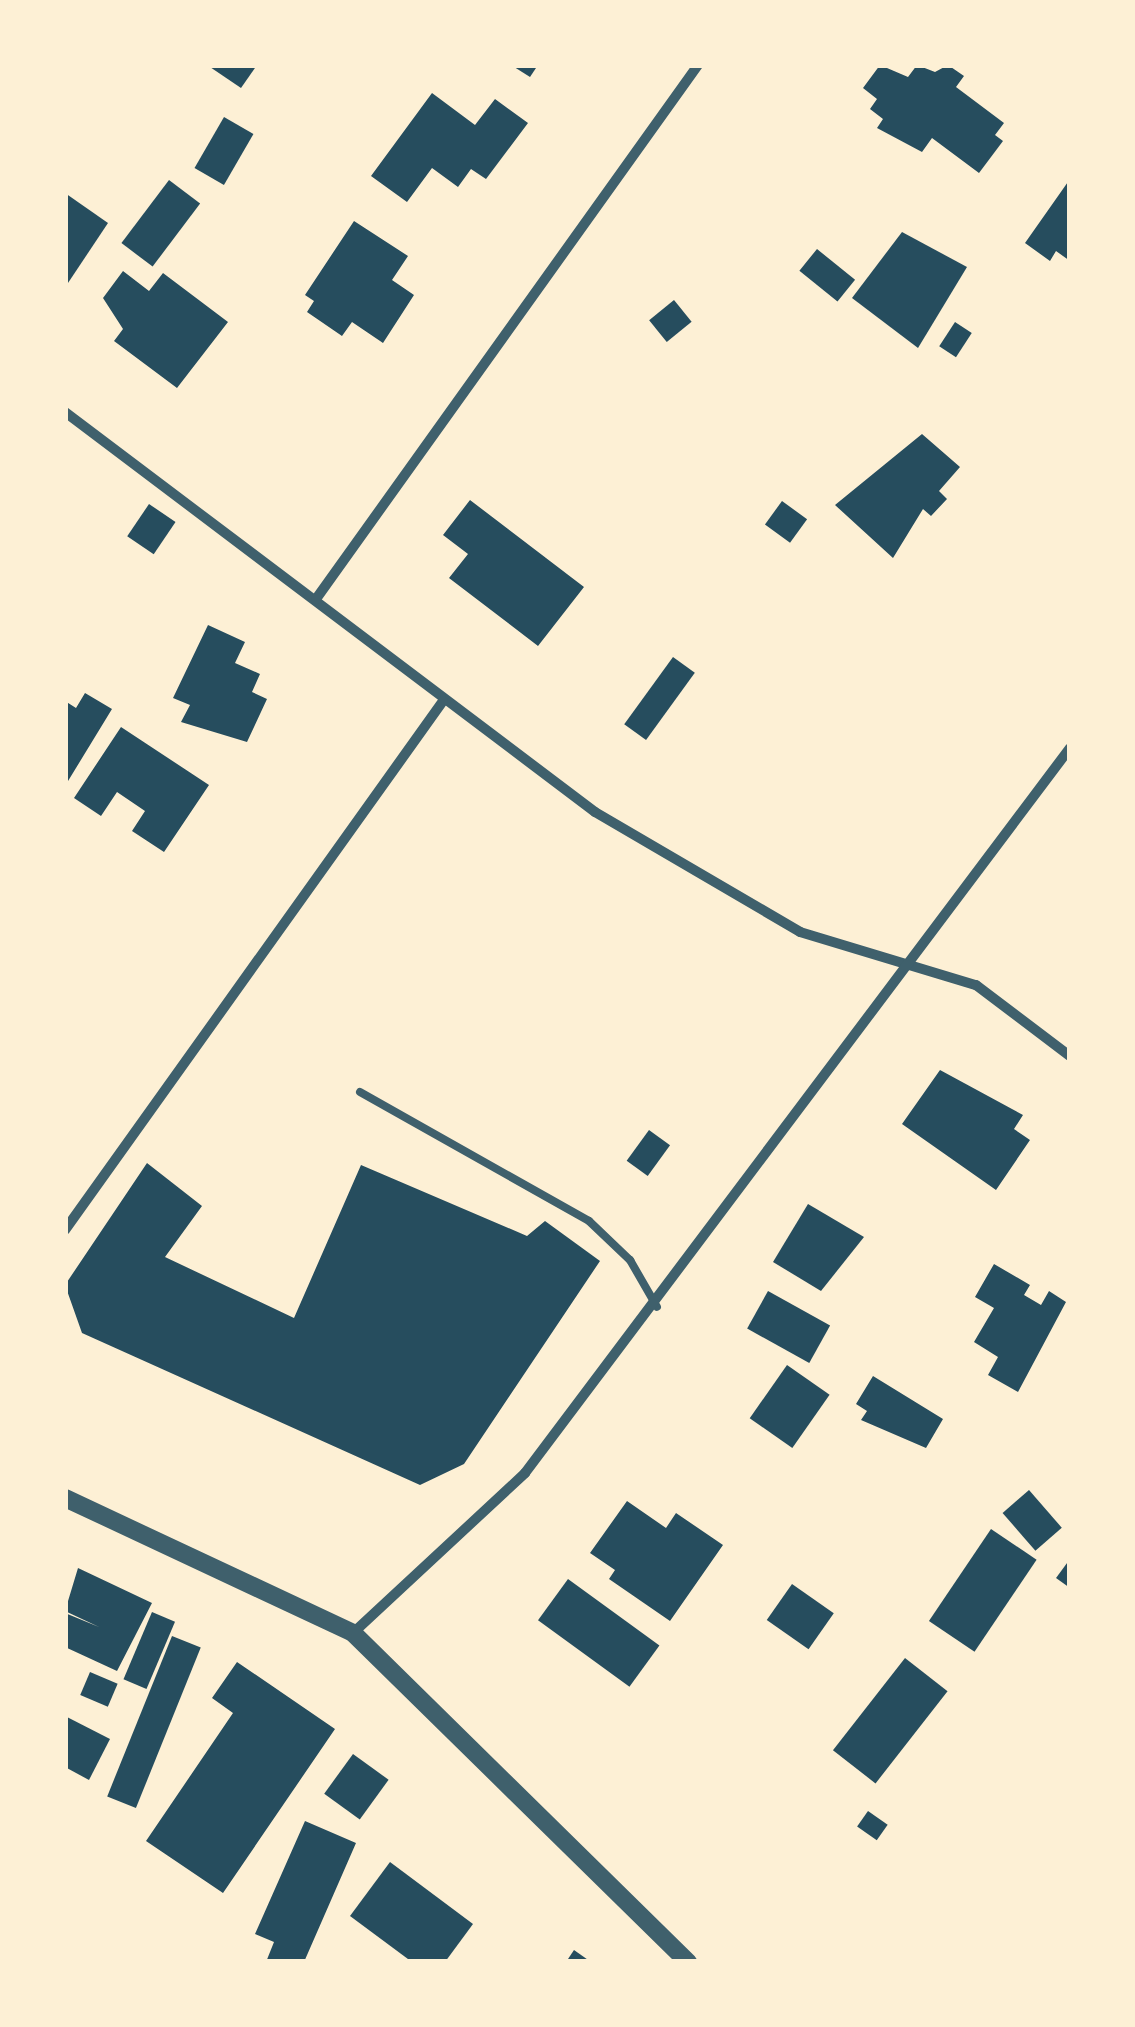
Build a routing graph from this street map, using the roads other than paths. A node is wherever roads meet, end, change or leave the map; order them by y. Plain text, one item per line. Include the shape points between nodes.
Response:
1 (698, 65) edge
2 (65, 412) edge
3 (316, 599) junction
4 (443, 702) junction
5 (1070, 748) edge
6 (910, 968) junction
7 (1070, 1056) edge
8 (360, 1092) dead end
9 (65, 1230) edge
10 (657, 1306) junction
11 (65, 1498) edge
12 (353, 1633) junction
13 (688, 1962) edge

1 - 3 street
2 - 3 street
3 - 4 street
4 - 6 street via 595,812 800,932
4 - 9 street
5 - 6 street
6 - 7 street via 976,985
6 - 10 street
8 - 10 lane via 589,1221 630,1260
10 - 12 street via 479,1524
11 - 12 street
12 - 13 street

